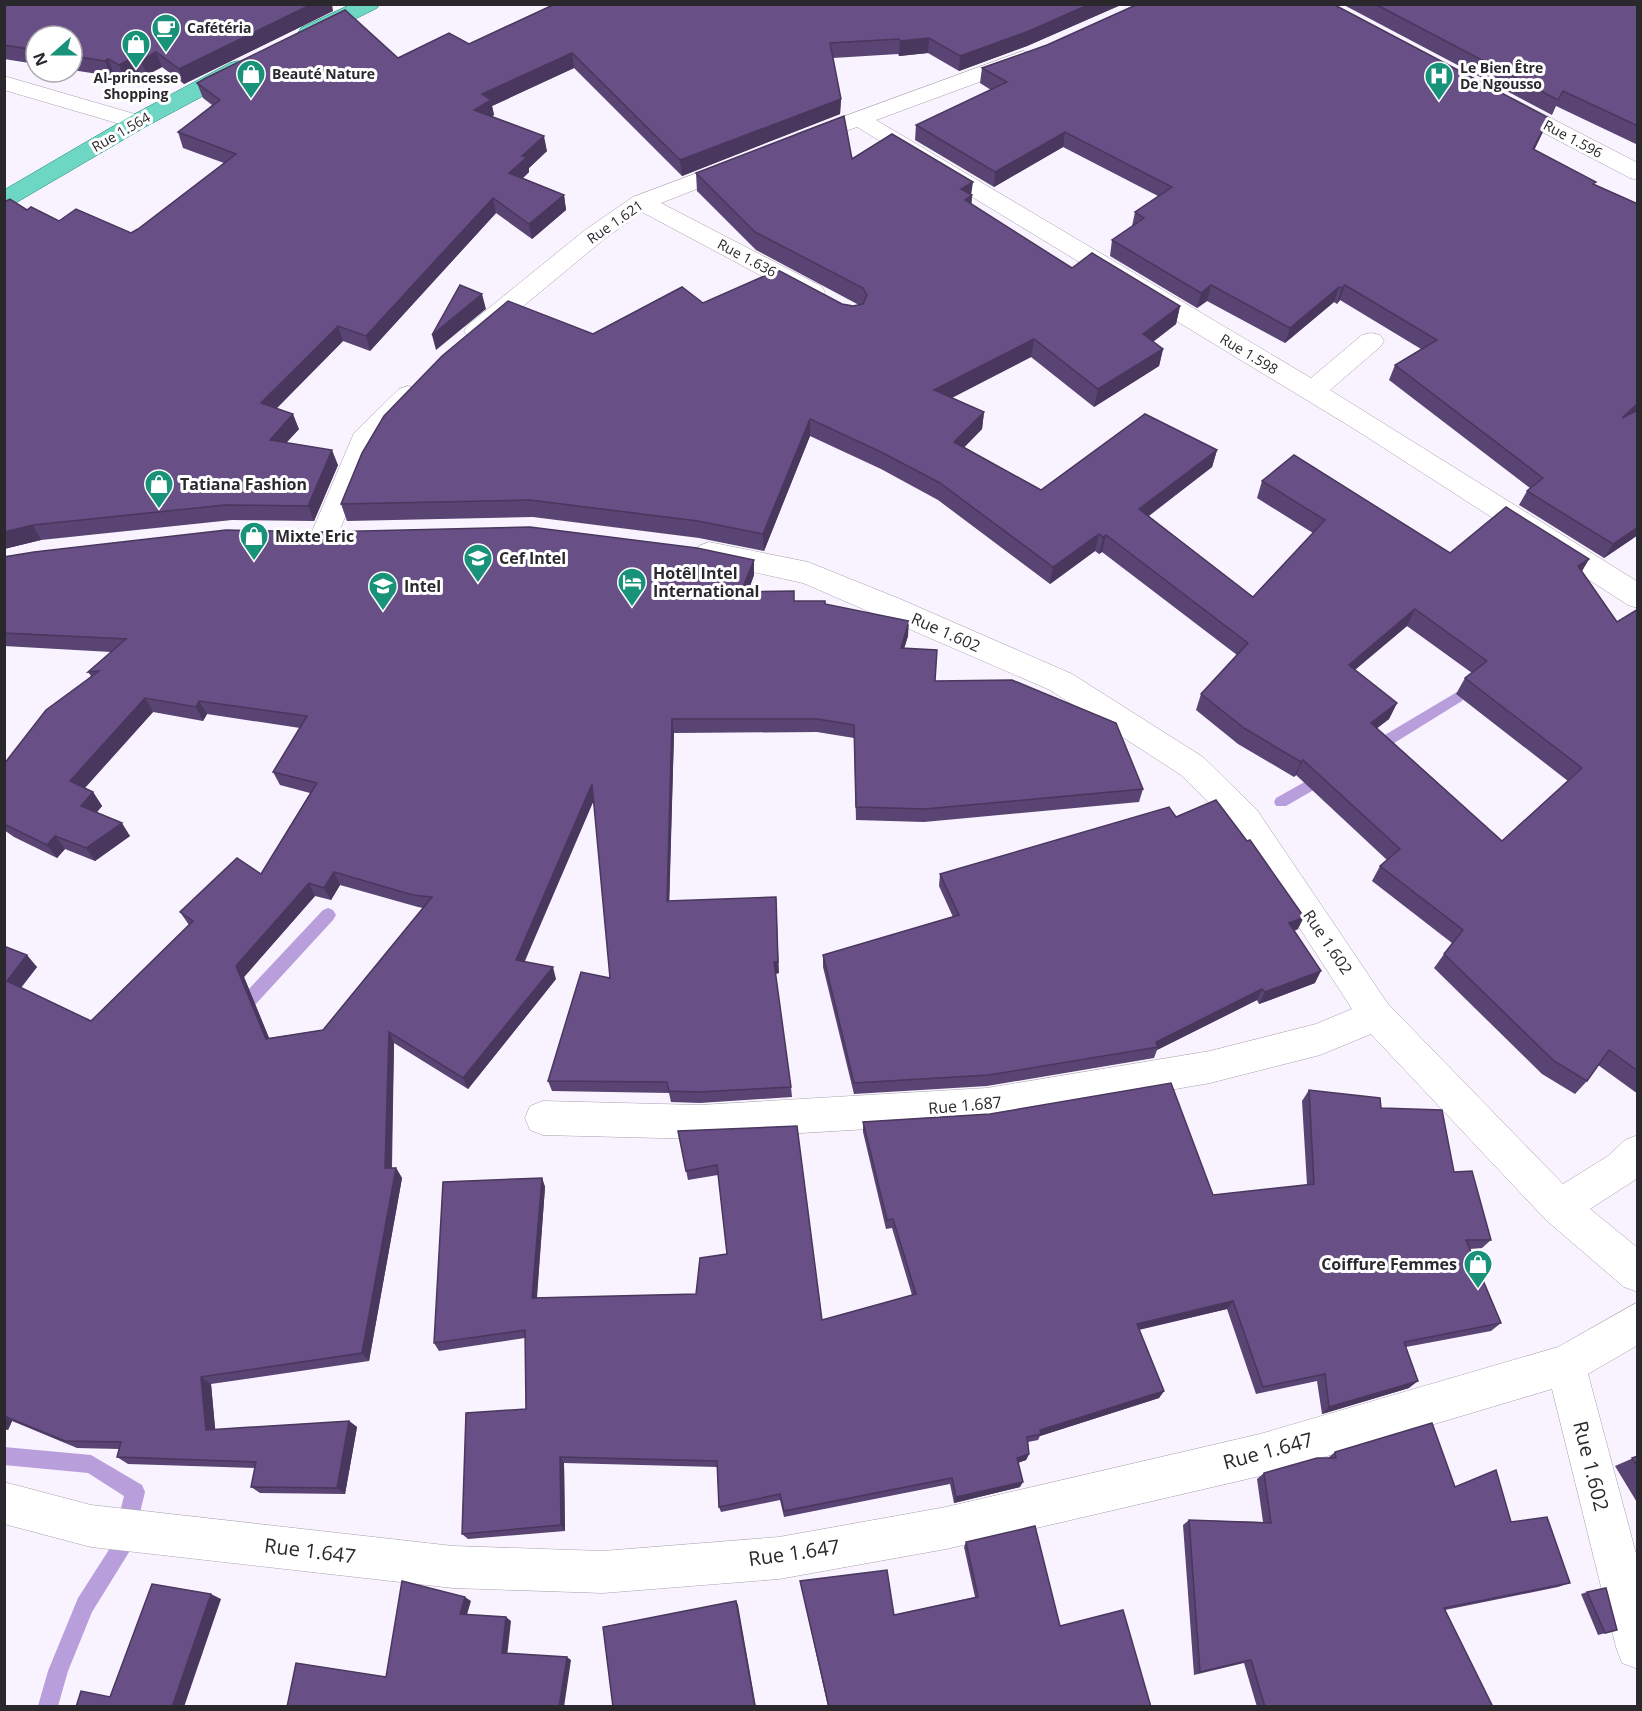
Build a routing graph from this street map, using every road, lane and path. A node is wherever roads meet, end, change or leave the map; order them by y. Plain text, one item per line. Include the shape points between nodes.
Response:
1 (370, 4) edge
2 (293, 41) edge
3 (1047, 49) edge
4 (253, 61) edge
5 (4, 83) edge
6 (1483, 92) edge
7 (857, 118) junction
8 (137, 122) junction
9 (1638, 173) edge
10 (4, 200) edge
11 (641, 202) junction
12 (831, 302) edge
13 (1371, 341) dead end
14 (462, 344) edge
15 (420, 382) edge
16 (1312, 392) junction
17 (359, 533) edge
18 (675, 547) edge
19 (1637, 596) edge
20 (1376, 1015) junction
21 (543, 1118) dead end
22 (1638, 1152) edge
23 (1559, 1207) junction
24 (1638, 1273) edge
25 (1638, 1322) edge
26 (1566, 1365) junction
27 (4, 1503) edge
28 (1638, 1647) edge

1 - 2 main road
3 - 7 street, Rue 1.621
4 - 8 main road, Rue 1.564
5 - 8 street
6 - 9 street, Rue 1.596
7 - 11 street, Rue 1.621
7 - 16 street, Rue 1.598
8 - 10 main road, Rue 1.564
11 - 12 street, Rue 1.636
11 - 14 street, Rue 1.621 via 594,235
13 - 16 street
15 - 17 street via 364,440 313,534
16 - 19 street, Rue 1.598
18 - 20 street, Rue 1.602 via 808,573 890,607 1061,682 1192,766 1245,819
20 - 21 street, Rue 1.687 via 1320,1039 1210,1067 987,1105 700,1122
20 - 23 street, Rue 1.602
22 - 23 street via 1622,1168
23 - 24 street, Rue 1.602
25 - 26 street
26 - 27 street, Rue 1.647 via 1260,1455 946,1528 767,1559 603,1572 453,1567 91,1526
26 - 28 street, Rue 1.602

